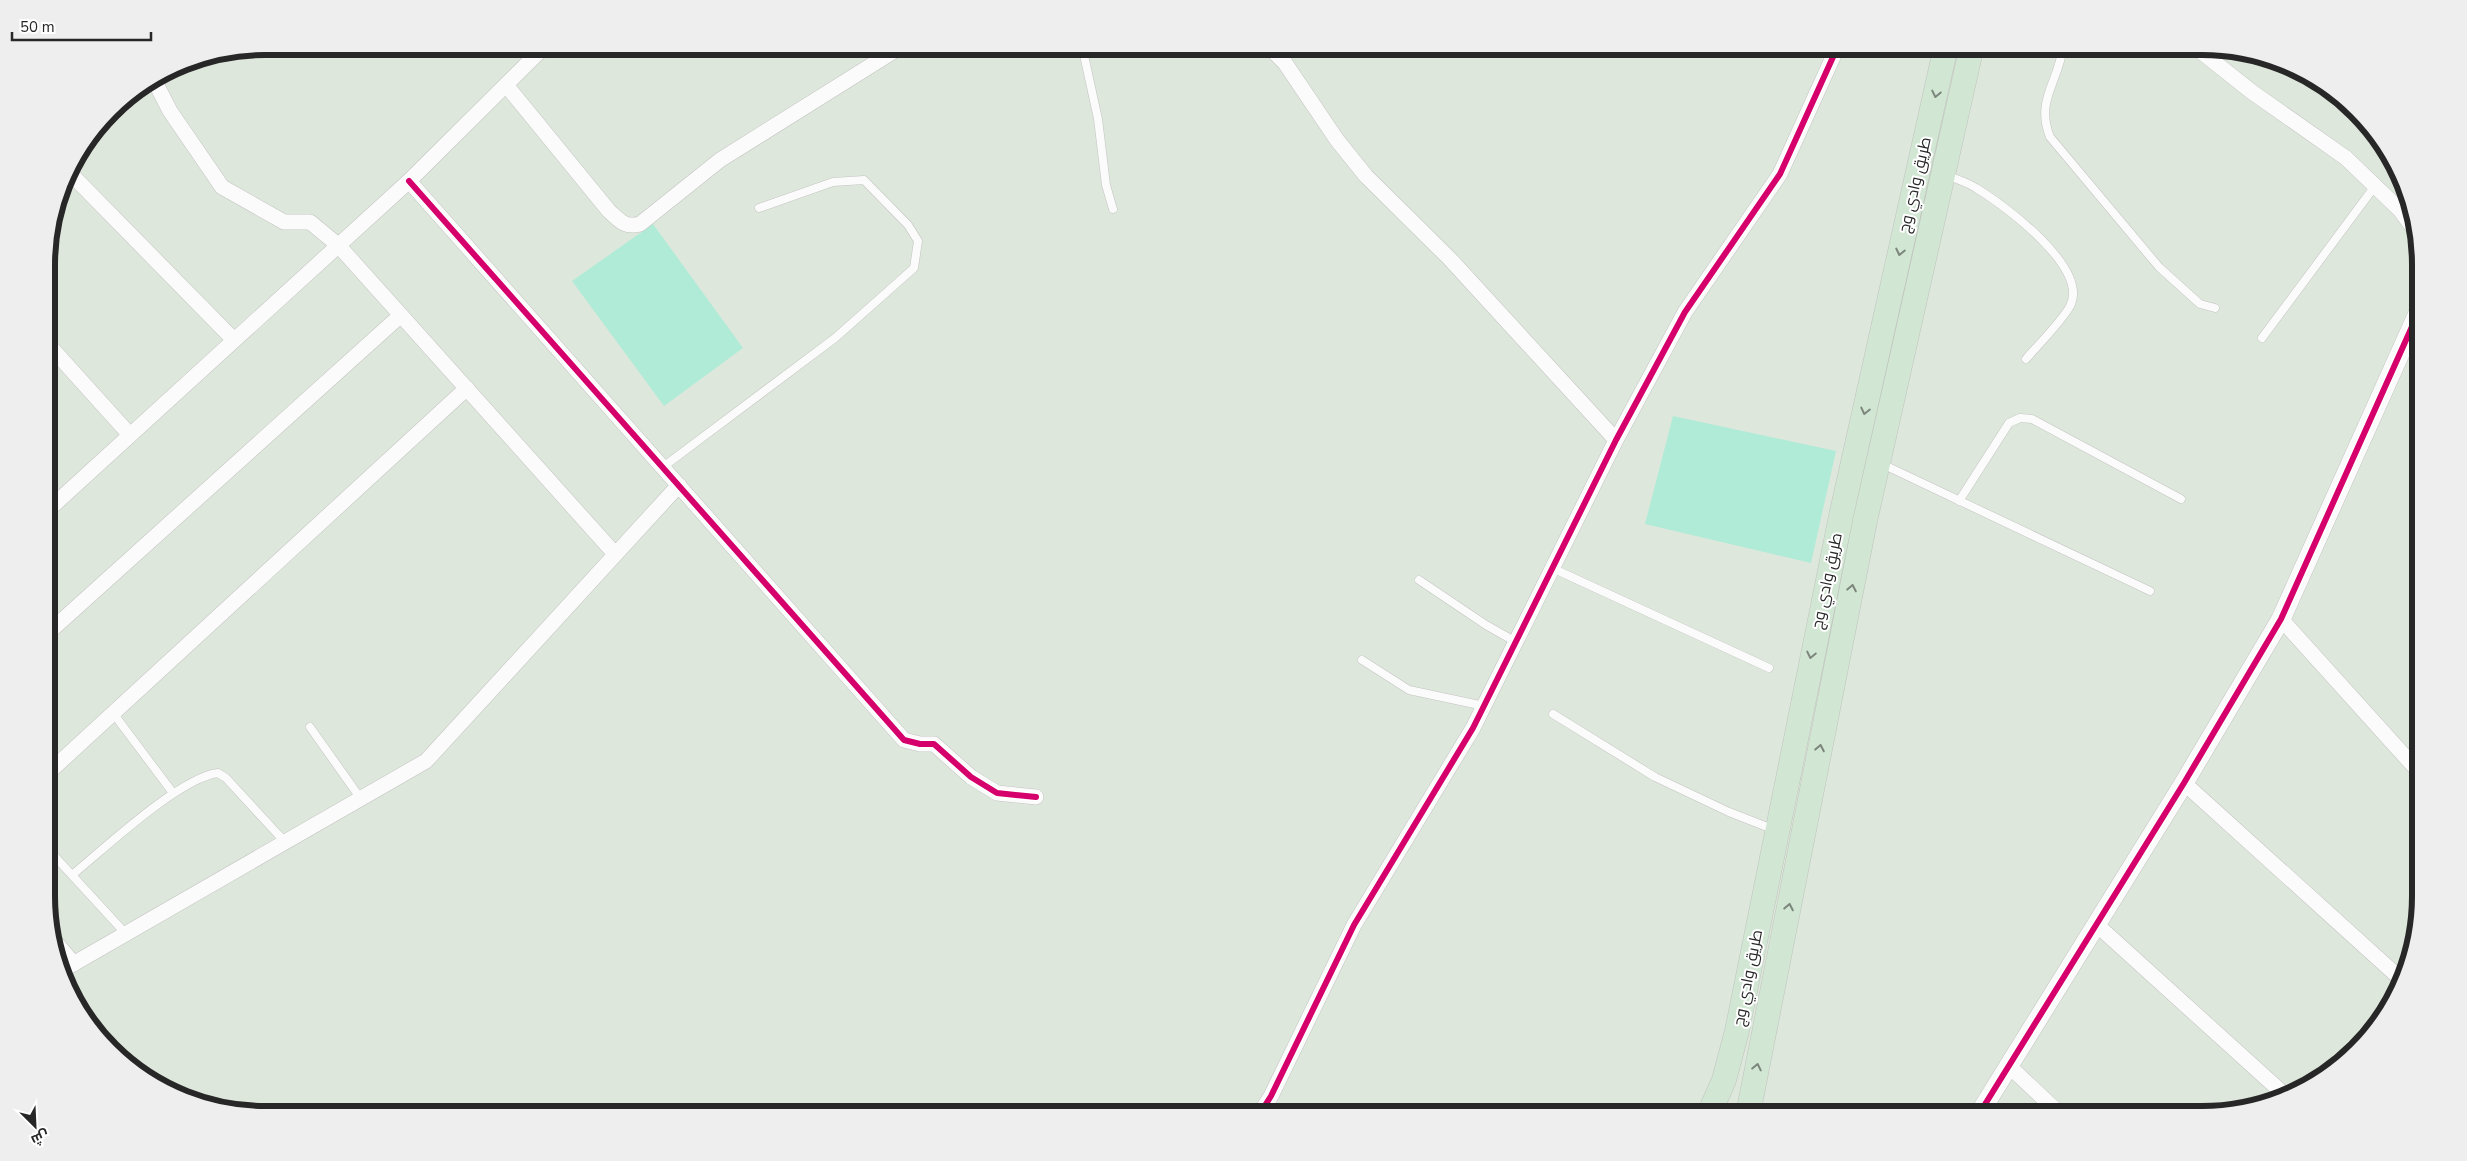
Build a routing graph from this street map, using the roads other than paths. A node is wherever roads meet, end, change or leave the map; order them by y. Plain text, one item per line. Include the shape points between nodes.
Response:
1 (536, 55) edge
2 (888, 55) edge
3 (1084, 55) edge
4 (1277, 55) edge
5 (1834, 55) edge
6 (1944, 55) edge
7 (1970, 55) edge
8 (2060, 55) edge
9 (2205, 55) edge
10 (157, 85) edge
11 (506, 85) junction
12 (1943, 173) junction
13 (74, 178) edge
14 (409, 181) junction
15 (2375, 186) junction
16 (759, 208) dead end
17 (1113, 210) dead end
18 (2407, 220) edge
19 (338, 245) junction
20 (2214, 308) dead end
21 (401, 315) junction
22 (2412, 327) edge
23 (2262, 338) dead end
24 (234, 340) junction
25 (55, 352) edge
26 (2026, 359) dead end
27 (467, 388) junction
28 (130, 435) junction
29 (1616, 440) junction
30 (1878, 462) junction
31 (663, 467) junction
32 (679, 485) junction
33 (2181, 499) dead end
34 (1960, 501) junction
35 (55, 504) edge
36 (615, 554) junction
37 (1552, 568) junction
38 (1419, 580) dead end
39 (2150, 591) dead end
40 (2281, 620) junction
41 (55, 627) edge
42 (1516, 642) junction
43 (1362, 660) dead end
44 (1769, 668) dead end
45 (1484, 706) junction
46 (113, 713) junction
47 (1553, 714) dead end
48 (310, 727) dead end
49 (2412, 764) edge
50 (55, 767) edge
51 (2184, 783) junction
52 (173, 793) junction
53 (1036, 797) dead end
54 (361, 799) junction
55 (1776, 831) junction
56 (286, 843) junction
57 (55, 857) edge
58 (72, 875) junction
59 (2097, 925) junction
60 (126, 934) junction
61 (67, 968) edge
62 (2396, 975) edge
63 (2009, 1066) junction
64 (2280, 1091) edge
65 (1265, 1106) edge
66 (1713, 1106) edge
67 (1750, 1106) edge
68 (1984, 1106) edge
69 (2052, 1106) edge

1 - 11 street
2 - 11 street via 720,160 640,224 630,226 609,212
3 - 17 lane
4 - 29 street via 1366,176 1449,258
5 - 29 street via 1780,174 1685,312
6 -> 55 main road, طريق وادي وج via 1838,525
7 - 12 main road, طريق وادي وج
8 - 20 lane via 2044,110 2044,123 2050,137 2159,267 2200,304
9 - 15 street via 2346,158
10 - 19 street via 170,111 222,187 284,222 310,222
11 - 14 street
12 - 26 lane via 1976,188 2003,207 2042,240 2070,276 2071,305
12 - 30 main road, طريق وادي وج
13 - 24 street
14 - 19 street
14 - 31 street
15 - 18 street
15 - 23 lane
16 - 31 lane via 833,182 864,180 908,225 918,241 914,268 835,338
19 - 21 street
19 - 24 street
21 - 27 street
21 - 41 street
22 - 40 street
24 - 28 street
25 - 28 street
27 - 36 street
27 - 46 street
28 - 35 street
29 - 37 street
30 - 34 lane
67 -> 30 main road, طريق وادي وج
31 - 32 street
32 - 36 street
32 - 53 street via 904,740 934,744 972,777 997,793
33 - 34 lane via 2032,419 2020,418 2009,422
34 - 39 lane
36 - 54 street via 426,761
37 - 42 street
37 - 44 lane
38 - 42 lane
40 - 49 street
40 - 51 street
42 - 45 street
43 - 45 lane via 1410,690
45 - 65 street via 1354,926
46 - 50 street
46 - 52 lane
47 - 55 lane via 1656,777
48 - 54 lane
51 - 59 street
51 - 62 street
52 - 56 lane via 209,774 218,773
52 - 58 lane
54 - 56 street
55 - 66 main road, طريق وادي وج via 1737,1031 1724,1080
56 - 60 street
57 - 58 lane
58 - 60 lane
59 - 63 street
59 - 64 street
60 - 61 street
63 - 68 street
63 - 69 street

